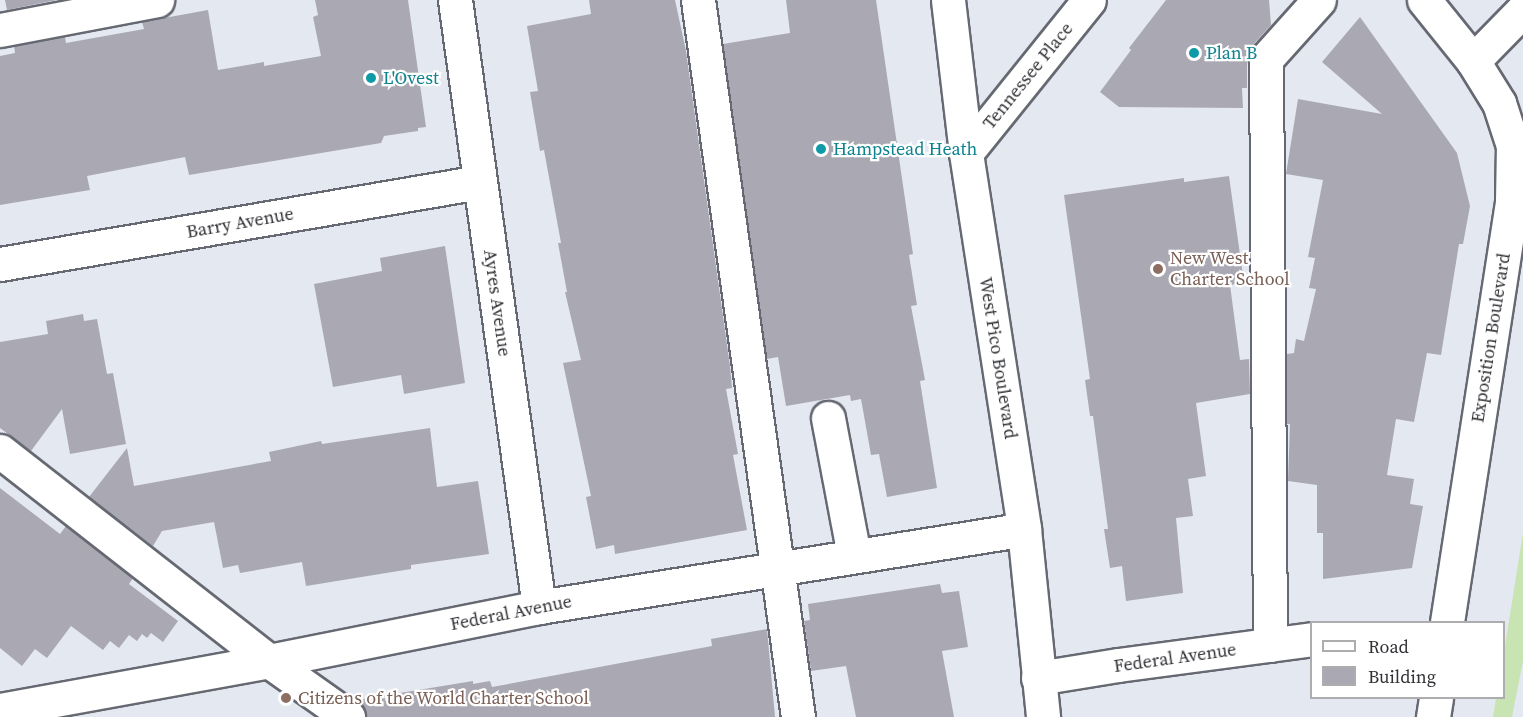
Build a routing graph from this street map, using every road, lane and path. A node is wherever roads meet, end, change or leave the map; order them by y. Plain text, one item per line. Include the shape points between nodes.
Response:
1 (157, 0) edge
2 (455, 0) edge
3 (698, 0) edge
4 (948, 0) edge
5 (1089, 0) edge
6 (1319, 0) edge
7 (1424, 0) edge
8 (1523, 10) edge
9 (0, 30) edge
10 (1473, 62) junction
11 (966, 153) junction
12 (480, 182) junction
13 (0, 264) edge
14 (828, 418) dead end
15 (0, 451) edge
16 (1023, 529) junction
17 (854, 556) junction
18 (777, 569) junction
19 (539, 607) junction
20 (1448, 621) edge
21 (1310, 639) edge
22 (1270, 645) junction
23 (270, 661) junction
24 (1038, 678) junction
25 (1436, 699) edge
26 (0, 710) edge
27 (348, 717) edge
28 (798, 717) edge
29 (1043, 717) edge
30 (1432, 717) edge

1 - 9 street
2 - 12 street, Ayres Avenue
3 - 18 street
4 - 11 street, West Pico Boulevard
5 - 11 street, Tennessee Place
6 - 22 street via 1266,58
7 - 10 street, Exposition Boulevard
8 - 10 street
10 - 20 street, Exposition Boulevard via 1499,103 1513,146 1512,201
11 - 16 street, West Pico Boulevard
12 - 13 street, Barry Avenue
12 - 19 street, Ayres Avenue
14 - 17 street
15 - 23 street
16 - 17 street, Federal Avenue
16 - 24 street, West Pico Boulevard
17 - 18 street, Federal Avenue
18 - 19 street, Federal Avenue
18 - 28 street
19 - 23 street, Federal Avenue
21 - 22 street, Federal Avenue
22 - 24 street, Federal Avenue
23 - 26 street, Federal Avenue
23 - 27 street
24 - 29 street, West Pico Boulevard
25 - 30 street

